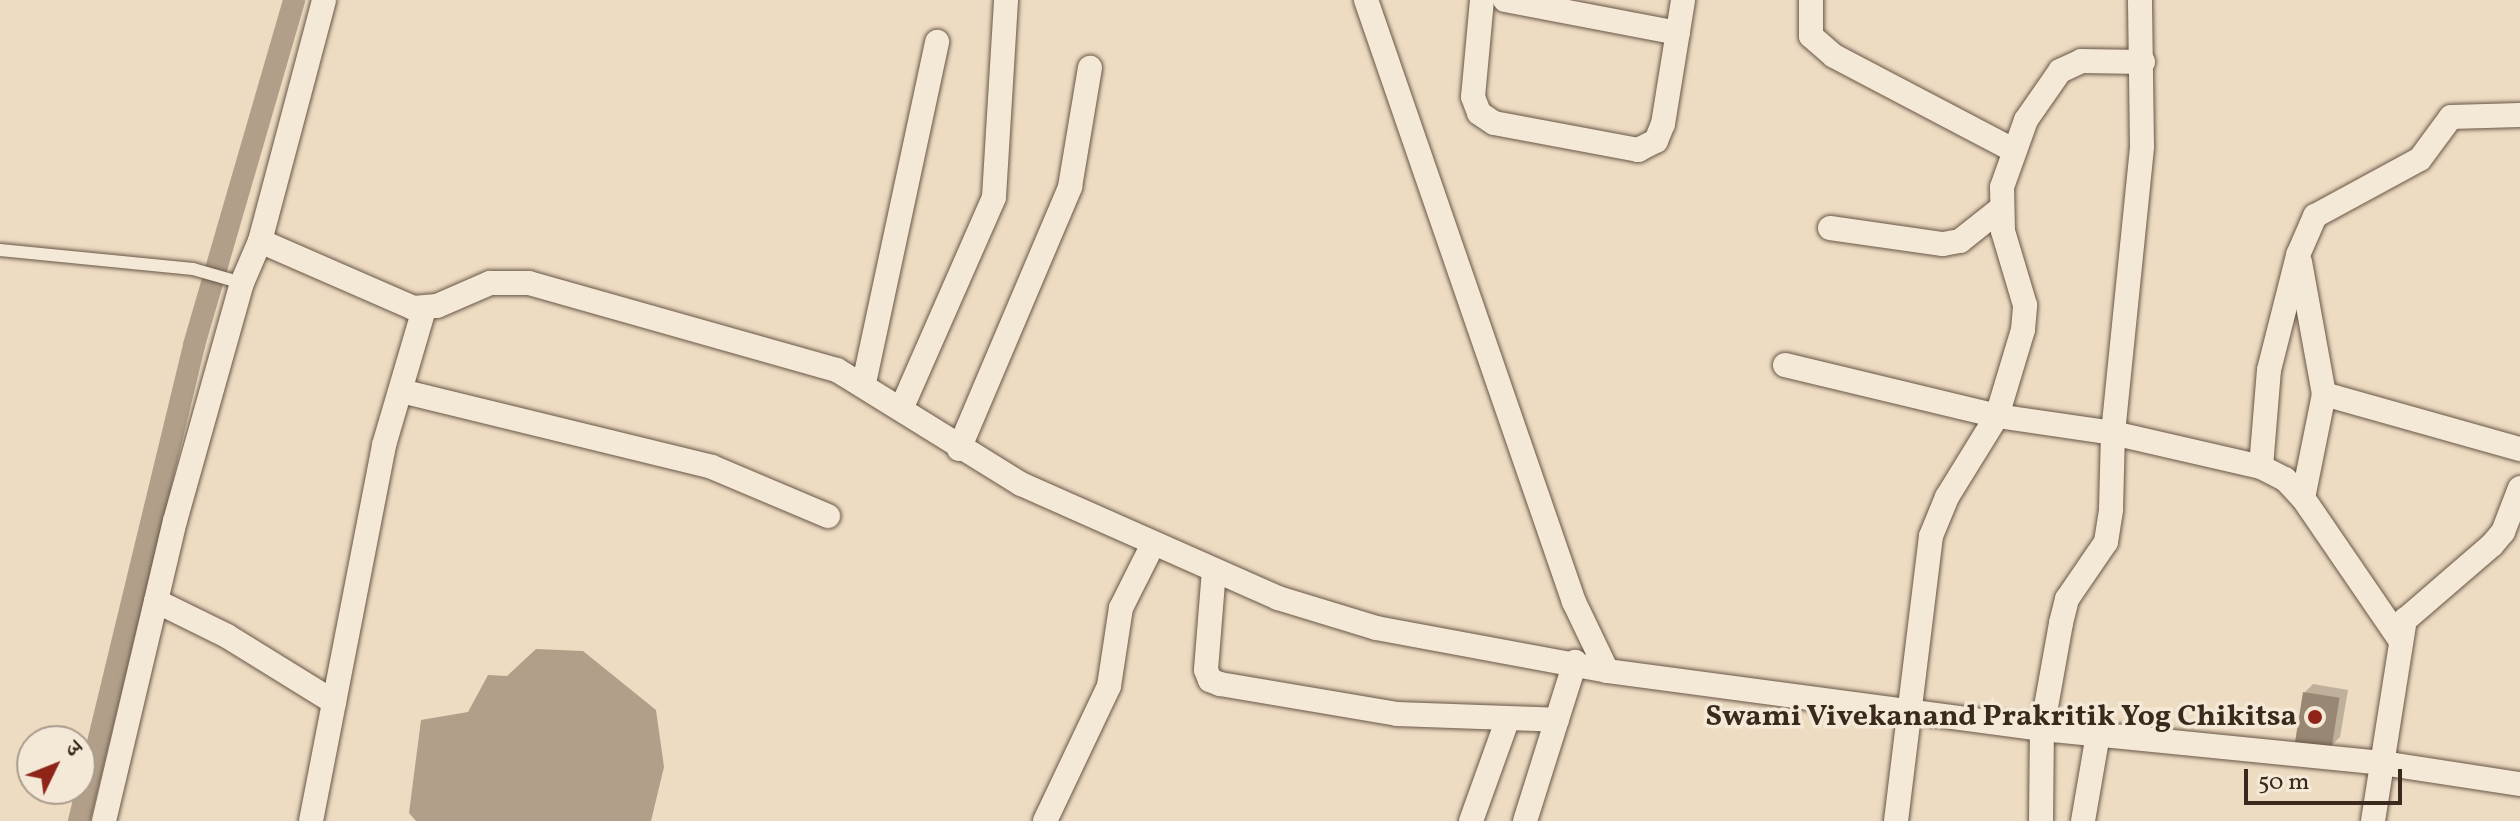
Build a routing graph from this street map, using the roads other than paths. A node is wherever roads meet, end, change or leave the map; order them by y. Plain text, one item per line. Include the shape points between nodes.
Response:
1 (324, 0) edge
2 (1006, 0) edge
3 (1366, 0) edge
4 (1482, 0) edge
5 (1505, 0) edge
6 (1683, 0) edge
7 (1811, 0) edge
8 (2135, 1) edge
9 (1678, 33) junction
10 (937, 42) dead end
11 (2143, 62) junction
12 (1090, 68) dead end
13 (2520, 115) edge
14 (2015, 151) junction
15 (1999, 210) junction
16 (1830, 228) dead end
17 (260, 241) junction
18 (0, 250) edge
19 (2298, 255) junction
20 (238, 281) junction
21 (424, 309) junction
22 (1785, 365) dead end
23 (864, 383) junction
24 (401, 391) junction
25 (2324, 394) junction
26 (902, 407) junction
27 (1997, 416) junction
28 (2113, 433) junction
29 (959, 449) junction
30 (2520, 449) edge
31 (2261, 467) junction
32 (2520, 488) edge
33 (2303, 498) junction
34 (828, 516) dead end
35 (1153, 544) junction
36 (1214, 570) junction
37 (156, 601) junction
38 (2399, 638) junction
39 (1575, 662) junction
40 (1607, 671) junction
41 (334, 702) junction
42 (1912, 711) junction
43 (1557, 720) junction
44 (1507, 721) junction
45 (2042, 729) junction
46 (2098, 734) junction
47 (2382, 763) junction
48 (2520, 784) edge
49 (104, 821) edge
50 (311, 821) edge
51 (1045, 821) edge
52 (1471, 821) edge
53 (1525, 821) edge
54 (1896, 821) edge
55 (2041, 821) edge
56 (2083, 821) edge
57 (2373, 821) edge

1 - 17 street
2 - 26 street via 994,197
3 - 40 street via 1574,602
4 - 9 street via 1473,97 1479,113 1494,123 1638,150 1656,141 1663,124
5 - 9 street
6 - 9 street
7 - 14 street via 1811,36 1827,51
8 - 11 street
10 - 23 street
11 - 14 street via 2081,61 2060,71 2039,94
11 - 28 street via 2142,146
12 - 29 street via 1070,187
13 - 19 street via 2451,117 2420,159 2315,216
14 - 15 street
15 - 16 street via 1960,241 1943,244
15 - 27 street via 2025,305
17 - 20 street
17 - 21 street via 376,294
18 - 20 lane via 193,269
19 - 25 street
19 - 31 street via 2266,382
20 - 37 street
21 - 23 street via 490,283 529,283 817,364
21 - 24 street
22 - 27 street
23 - 26 street
24 - 34 street via 712,467
24 - 41 street via 384,445
25 - 30 street
25 - 33 street
26 - 29 street
27 - 28 street
27 - 42 street via 1947,497 1931,536
28 - 31 street
28 - 45 street via 2106,542 2067,599
29 - 35 street via 1021,484
31 - 33 street via 2285,479
32 - 38 street via 2503,532 2419,604
33 - 38 street
35 - 36 street
35 - 51 street via 1121,608 1109,686
36 - 39 street via 1278,598 1376,628 1480,651
36 - 44 street via 1206,670 1210,680 1397,714
37 - 41 street via 227,636
37 - 49 street
38 - 47 street
39 - 40 street
39 - 43 street
40 - 42 street
41 - 50 street
42 - 45 street
42 - 54 street
43 - 44 street
43 - 53 street
44 - 52 street
45 - 46 street
45 - 55 street
46 - 47 street
46 - 56 street
47 - 48 street
47 - 57 street

